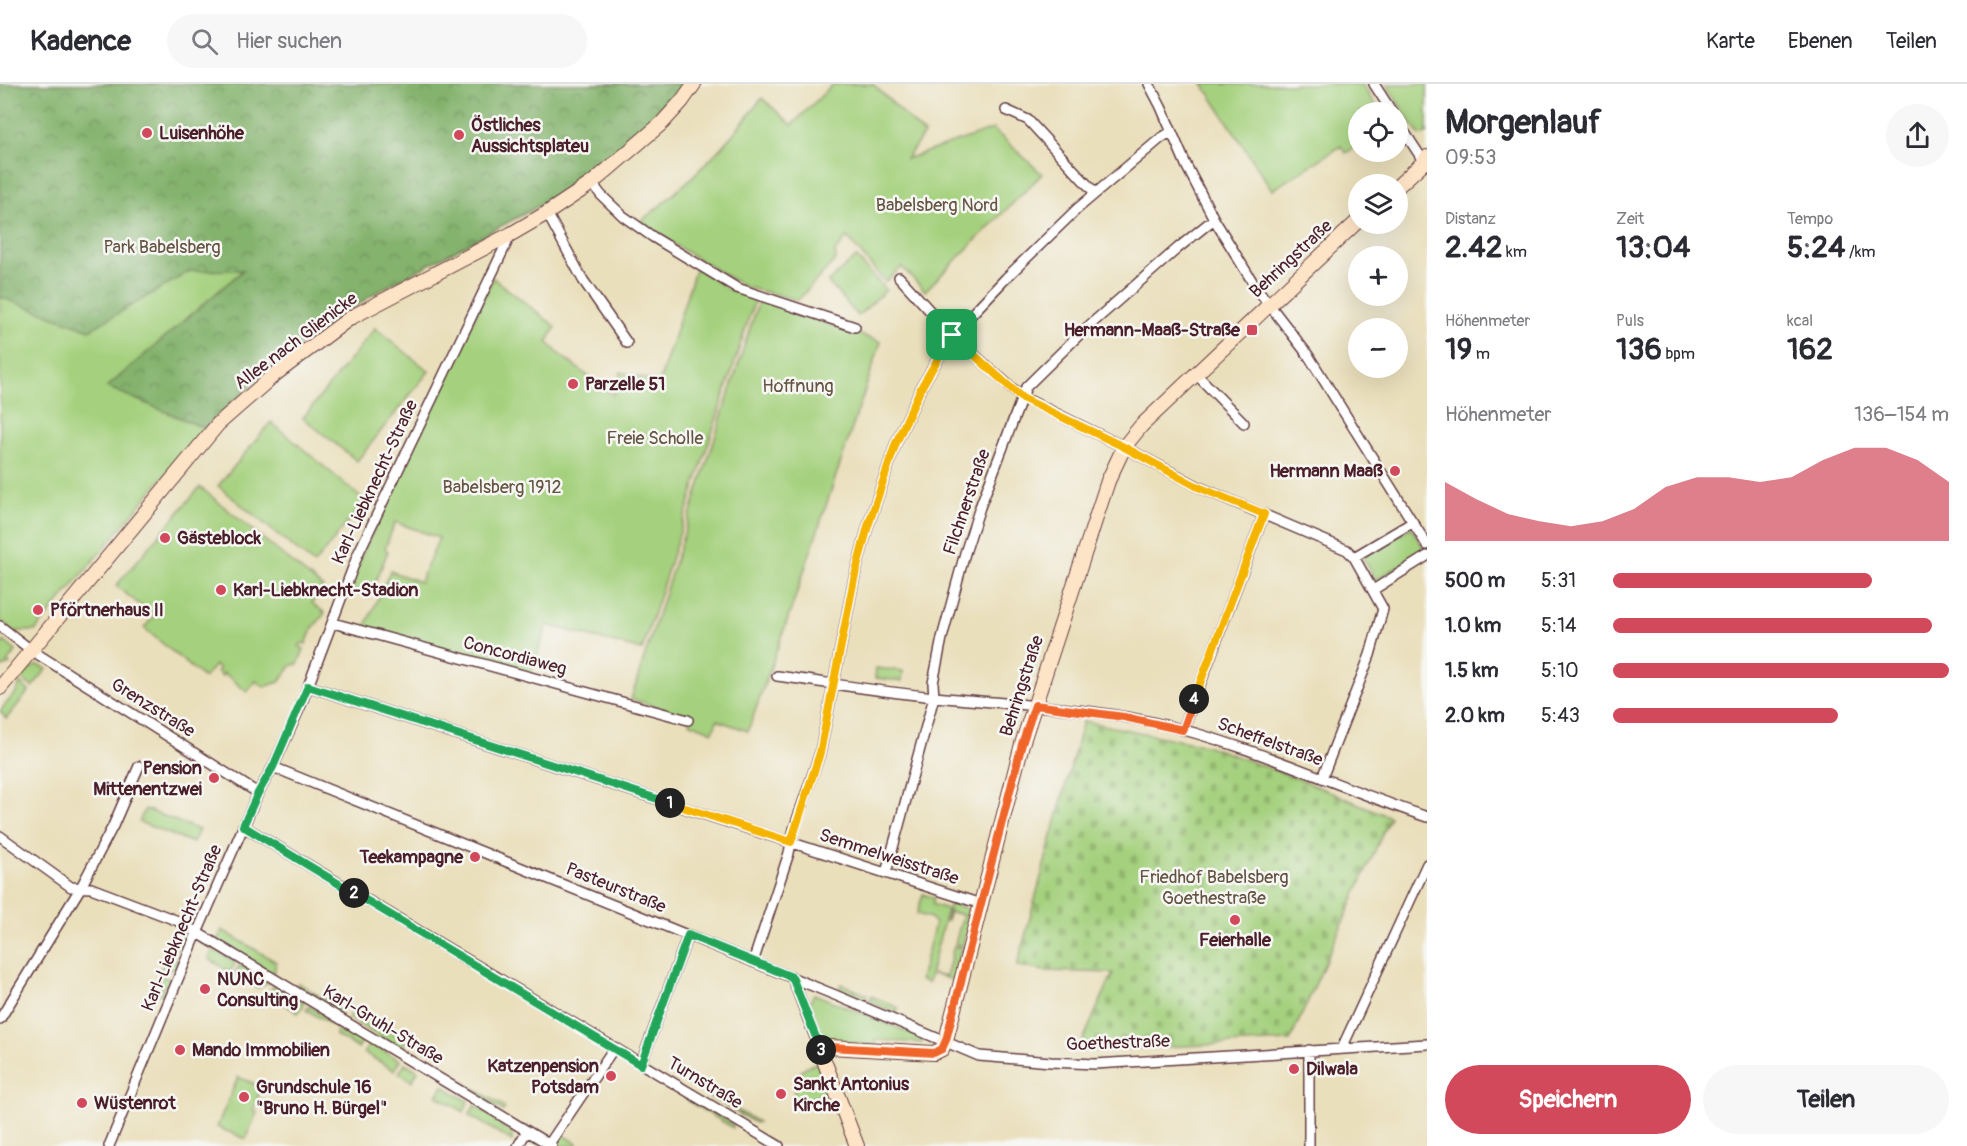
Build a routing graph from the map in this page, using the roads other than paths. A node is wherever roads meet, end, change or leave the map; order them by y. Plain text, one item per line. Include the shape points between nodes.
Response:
1 (694, 84) edge
2 (1149, 84) edge
3 (1374, 84) edge
4 (1386, 102) edge
5 (1006, 110) dead end
6 (1171, 132) junction
7 (1408, 136) edge
8 (1426, 162) edge
9 (1408, 177) edge
10 (592, 183) junction
11 (1095, 193) junction
12 (547, 213) junction
13 (1214, 219) junction
14 (1348, 230) edge
15 (511, 234) junction
16 (899, 277) dead end
17 (1269, 304) junction
18 (855, 327) dead end
19 (952, 335) junction
20 (627, 343) dead end
21 (1196, 374) junction
22 (1022, 398) junction
23 (1244, 423) dead end
24 (1124, 447) junction
25 (1264, 514) junction
26 (1413, 522) junction
27 (1427, 545) edge
28 (1427, 556) edge
29 (1354, 557) junction
30 (1372, 590) junction
31 (333, 623) junction
32 (0, 626) edge
33 (31, 650) junction
34 (777, 676) dead end
35 (834, 684) junction
36 (308, 686) junction
37 (0, 688) edge
38 (934, 697) junction
39 (1035, 705) junction
40 (688, 720) dead end
41 (1183, 730) junction
42 (139, 766) dead end
43 (273, 767) junction
44 (1322, 778) junction
45 (258, 793) junction
46 (1427, 817) edge
47 (243, 826) junction
48 (0, 836) edge
49 (791, 842) junction
50 (1427, 864) edge
51 (886, 873) junction
52 (81, 887) junction
53 (981, 904) junction
54 (197, 933) junction
55 (688, 935) junction
56 (753, 962) junction
57 (792, 977) junction
58 (0, 1019) edge
59 (946, 1040) junction
60 (1427, 1044) edge
61 (614, 1048) junction
62 (1342, 1048) junction
63 (820, 1050) junction
64 (1309, 1050) junction
65 (641, 1065) junction
66 (527, 1131) junction
67 (550, 1145) edge
68 (109, 1146) edge
69 (518, 1146) edge
70 (779, 1146) edge
71 (857, 1146) edge
72 (1309, 1146) edge

1 - 10 street, Allee nach Glienicke via 662,123
2 - 6 street
3 - 4 street
5 - 11 street via 1028,120
6 - 11 street
6 - 13 street
7 - 8 street
8 - 9 street
10 - 12 street, Allee nach Glienicke
10 - 18 street via 623,216 737,288
11 - 19 street
12 - 15 street, Allee nach Glienicke
12 - 20 street via 583,280
13 - 17 street
13 - 22 street, Filchnerstraße via 1083,331 1026,387
14 - 17 street, Behringstraße
15 - 31 street, Karl-Liebknecht-Straße via 358,554
15 - 33 street, Allee nach Glienicke via 350,318 274,375 218,424
16 - 19 street
17 - 21 street, Behringstraße
17 - 26 street via 1308,355
19 - 22 street
19 - 35 street via 922,386 896,443 871,516 854,579
21 - 23 street
21 - 24 street, Behringstraße
22 - 24 street
22 - 38 street, Filchnerstraße via 965,553 942,638
24 - 25 street via 1198,487
24 - 39 street, Behringstraße via 1108,481
25 - 29 street via 1347,550
25 - 41 street
26 - 27 street
26 - 29 street
28 - 30 street
29 - 30 street
30 - 44 street via 1383,609 1370,654
31 - 36 street, Karl-Liebknecht-Straße
31 - 40 street, Concordiaweg
32 - 33 street, Grenzstraße
33 - 37 street, Allee nach Glienicke
33 - 45 street, Grenzstraße
34 - 35 street, Scheffelstraße
35 - 38 street, Scheffelstraße
35 - 49 street via 820,753
36 - 43 street, Karl-Liebknecht-Straße
36 - 49 street, Semmelweisstraße
38 - 39 street, Scheffelstraße
38 - 51 street, Filchnerstraße
39 - 41 street, Scheffelstraße
39 - 53 street, Behringstraße
41 - 44 street, Scheffelstraße
42 - 52 street
43 - 45 street, Karl-Liebknecht-Straße
43 - 55 street, Pasteurstraße
44 - 46 street, Scheffelstraße
45 - 47 street, Karl-Liebknecht-Straße
47 - 54 street, Karl-Liebknecht-Straße
47 - 61 street, Turnstraße
48 - 52 street, Karl-Gruhl-Straße via 71,887
49 - 51 street, Semmelweisstraße
49 - 56 street
50 - 62 street
51 - 53 street, Semmelweisstraße
52 - 54 street, Karl-Gruhl-Straße via 178,921
52 - 58 street
53 - 59 street, Behringstraße
54 - 66 street, Karl-Gruhl-Straße
54 - 68 street, Karl-Liebknecht-Straße
55 - 56 street, Pasteurstraße
55 - 65 street
56 - 57 street, Pasteurstraße
57 - 59 street, Pasteurstraße
57 - 63 street
59 - 63 street via 942,1049 934,1053 830,1047
59 - 64 street, Goethestraße via 979,1056 1084,1063
60 - 62 street, Goethestraße
61 - 65 street, Turnstraße
61 - 67 street
62 - 64 street, Goethestraße
63 - 71 street
64 - 72 street
65 - 70 street, Turnstraße
66 - 67 street, Karl-Gruhl-Straße
66 - 69 street

